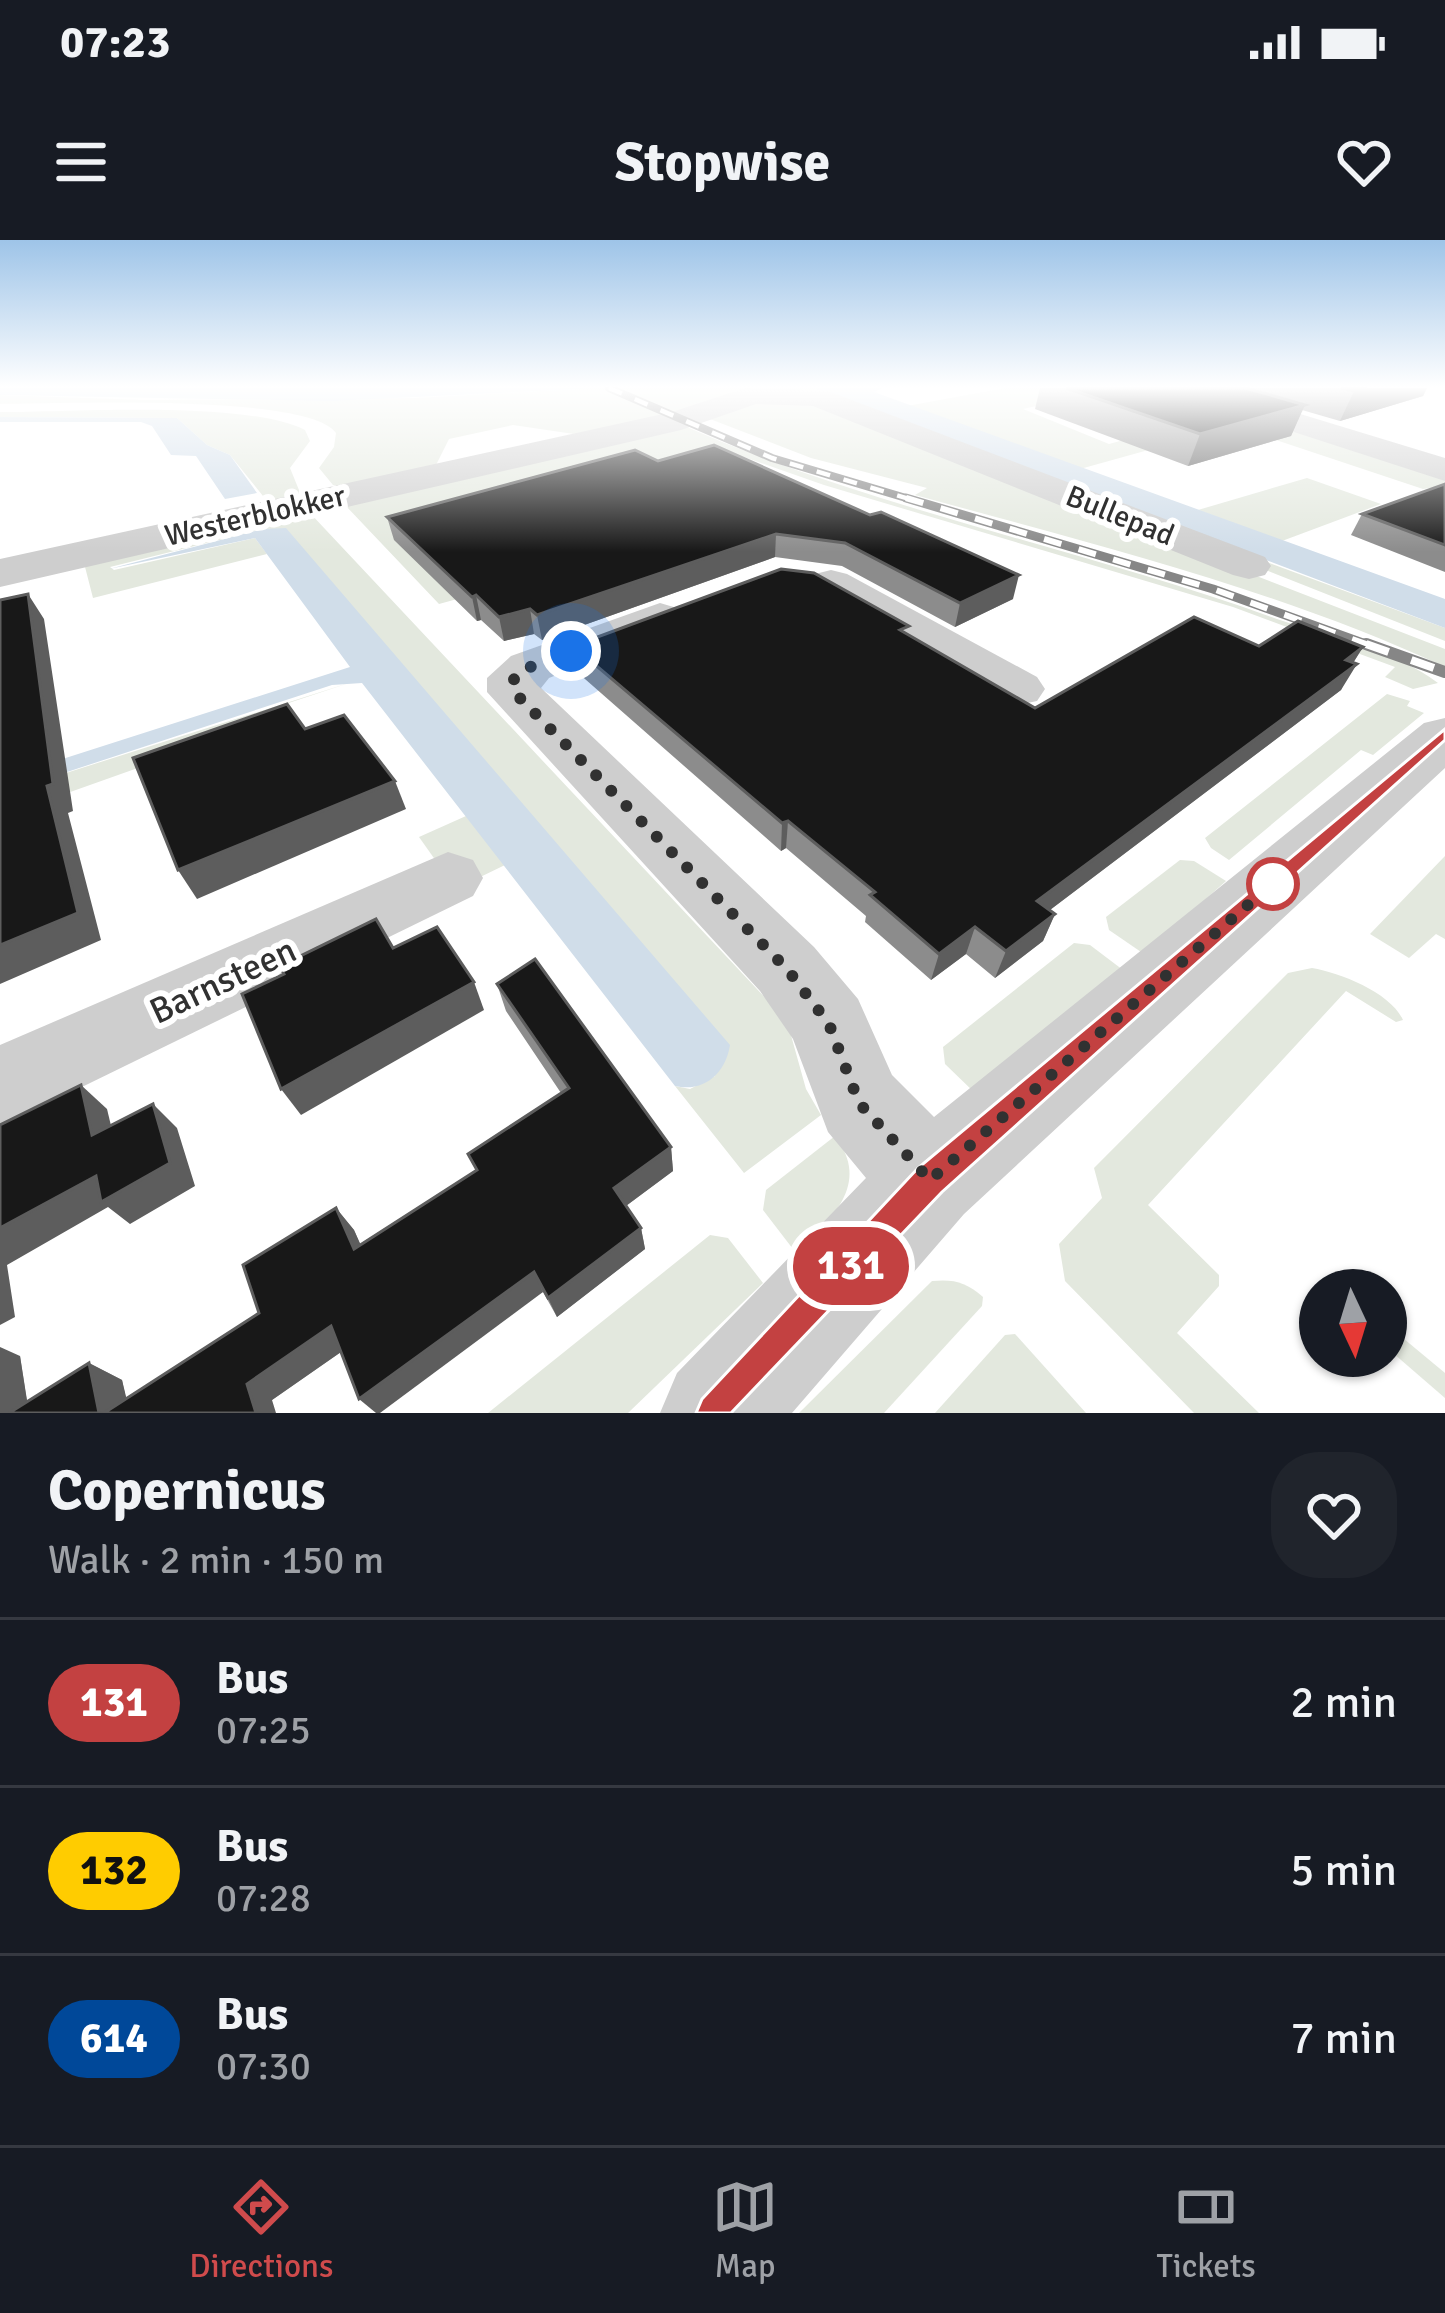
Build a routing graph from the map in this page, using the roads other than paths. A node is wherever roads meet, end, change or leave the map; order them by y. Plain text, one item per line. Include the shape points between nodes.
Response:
1 (579, 443) edge
2 (935, 443) edge
3 (1359, 443) edge
4 (1445, 470) edge
5 (1240, 560) dead end
6 (0, 573) edge
7 (774, 574) edge
8 (707, 600) edge
9 (1018, 689) dead end
10 (1445, 736) edge
11 (448, 878) dead end
12 (0, 1088) edge
13 (930, 1180) junction
14 (717, 1413) edge

1 - 6 street, Westerblokker
2 - 5 street, Bullepad
3 - 4 street
7 - 9 street via 824,580
8 - 13 street via 530,667 514,678 514,692 787,969 829,1024 859,1103
10 - 13 street
11 - 12 street, Barnsteen
13 - 14 street

